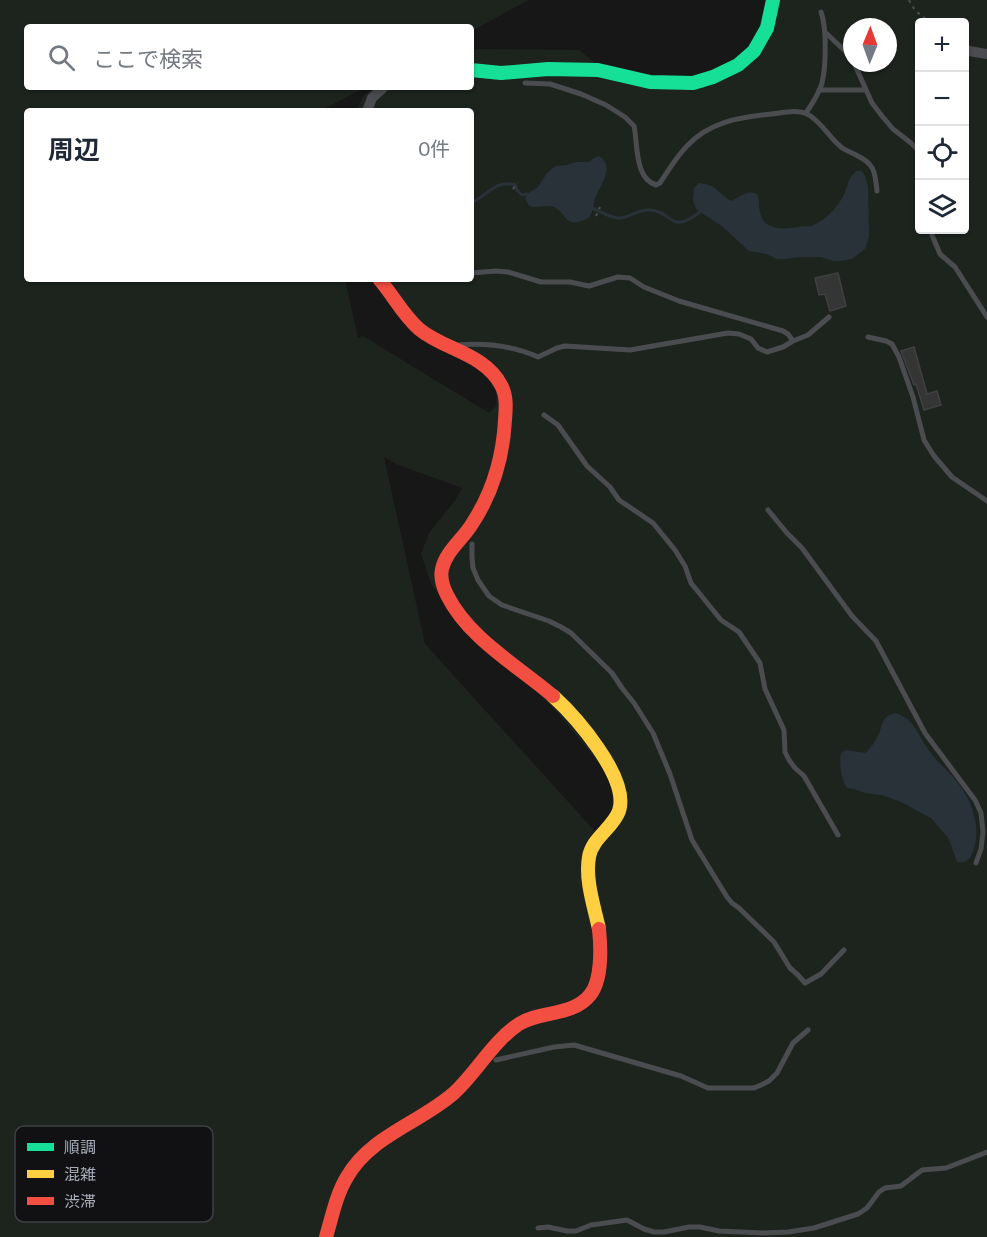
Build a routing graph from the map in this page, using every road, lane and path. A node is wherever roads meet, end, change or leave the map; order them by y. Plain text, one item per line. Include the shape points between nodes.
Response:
1 (773, 0) edge
2 (909, 0) edge
3 (821, 12) dead end
4 (924, 18) edge
5 (825, 32) junction
6 (843, 49) edge
7 (969, 51) edge
8 (987, 54) edge
9 (474, 70) edge
10 (858, 72) edge
11 (525, 83) dead end
12 (381, 90) edge
13 (819, 90) junction
14 (866, 90) junction
15 (368, 108) edge
16 (806, 113) junction
17 (915, 147) edge
18 (518, 183) dead end
19 (513, 189) dead end
20 (877, 192) dead end
21 (600, 207) dead end
22 (596, 216) dead end
23 (932, 234) edge
24 (474, 273) edge
25 (381, 282) edge
26 (830, 317) dead end
27 (987, 317) edge
28 (868, 337) dead end
29 (793, 341) junction
30 (447, 346) junction
31 (544, 415) dead end
32 (987, 501) edge
33 (768, 510) dead end
34 (472, 544) dead end
35 (838, 835) dead end
36 (976, 863) dead end
37 (844, 950) dead end
38 (808, 1029) dead end
39 (496, 1060) dead end
40 (987, 1152) edge
41 (538, 1228) dead end
42 (326, 1237) edge

1 - 9 street via 767,28 754,51 738,65 693,83 650,82 598,70
2 - 4 path
3 - 5 lane
5 - 6 lane
5 - 13 lane
7 - 8 street
10 - 14 lane
11 - 16 lane via 550,84 582,94 625,117 634,126 643,175 656,185 696,136 708,129 746,117
12 - 15 street
13 - 14 lane
13 - 16 lane
14 - 17 lane via 882,117
16 - 20 lane via 840,146 868,162 874,169
18 - 19 path
21 - 22 path
23 - 27 lane via 940,254 955,267
24 - 29 lane via 508,272 541,282 589,286 618,277 630,278 679,301 783,331
25 - 30 street via 422,332
26 - 29 lane via 808,335
28 - 32 lane via 892,344 914,397 924,440 934,456 952,477
29 - 30 lane via 767,352 751,339 728,333 630,350 565,346 538,357 499,347
30 - 42 street via 489,368 506,399 504,443 496,474 483,506 447,556 441,582 468,626 580,723 612,773 619,794 619,814 589,854 590,887 600,936 598,980 590,996 578,1005 529,1019 510,1030 455,1092 375,1146 352,1168
31 - 35 lane via 558,425 587,466 619,500 652,523 675,550 691,584 721,620 739,632 760,663 765,689 784,730 785,752 804,776
33 - 36 lane via 876,641 926,733 975,800 983,832
34 - 37 lane via 473,568 489,596 571,633 612,673 653,733 693,840 727,897 774,942 790,968 805,983 821,974
38 - 39 lane via 793,1042 769,1081 754,1088 708,1088 681,1076 574,1045
40 - 41 lane via 946,1168 921,1170 902,1186 879,1192 858,1214 814,1228 763,1233 689,1227 654,1232 627,1220 576,1231

